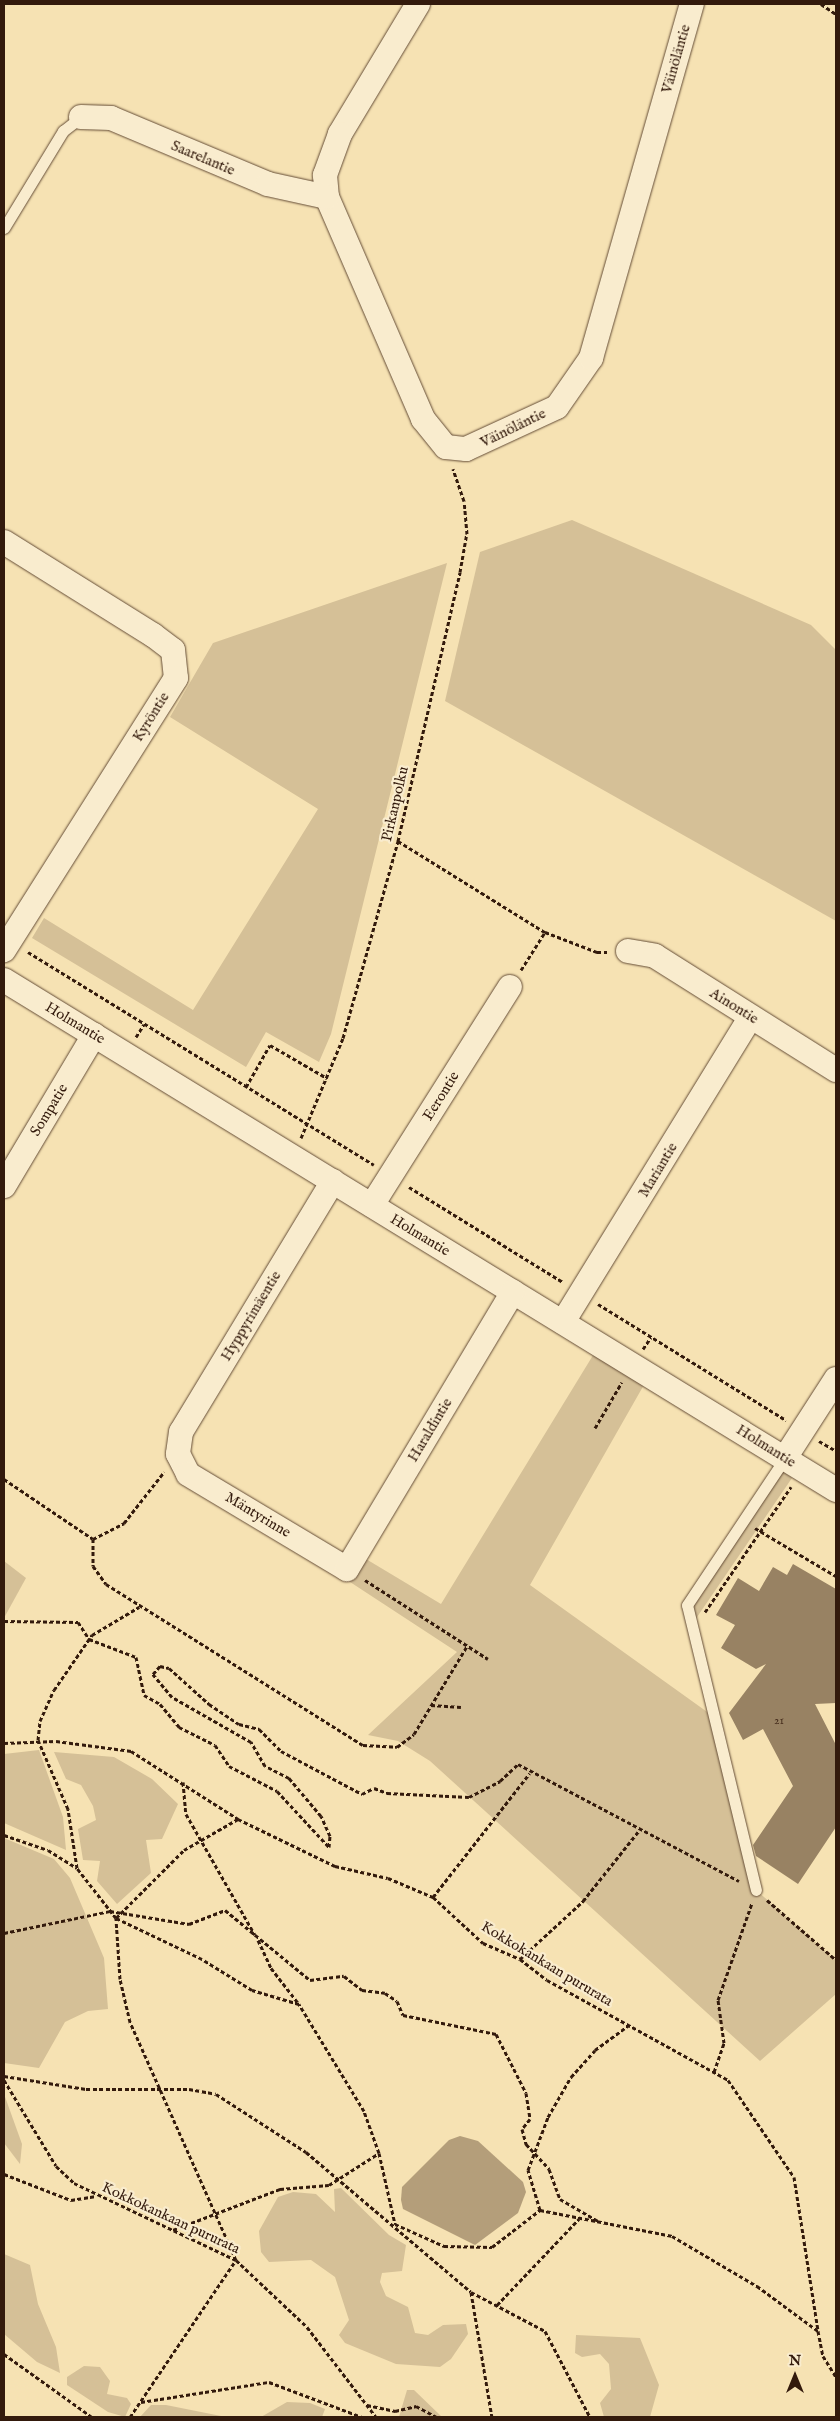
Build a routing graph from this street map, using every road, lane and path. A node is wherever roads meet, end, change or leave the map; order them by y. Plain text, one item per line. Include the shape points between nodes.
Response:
1 (418, 4) edge
2 (692, 4) edge
3 (821, 4) edge
4 (836, 14) edge
5 (81, 117) joint
6 (327, 197) junction
7 (4, 228) edge
8 (446, 447) junction
9 (4, 542) edge
10 (398, 841) junction
11 (545, 932) junction
12 (7, 946) edge
13 (628, 951) joint
14 (4, 980) edge
15 (510, 987) joint
16 (751, 1017) junction
17 (94, 1035) junction
18 (836, 1070) edge
19 (327, 1078) junction
20 (246, 1087) junction
21 (307, 1125) junction
22 (293, 1157) junction
23 (391, 1176) junction
24 (333, 1181) junction
25 (4, 1186) edge
26 (372, 1205) junction
27 (513, 1292) junction
28 (582, 1294) junction
29 (563, 1322) junction
30 (632, 1364) junction
31 (836, 1379) edge
32 (595, 1428) dead end
33 (812, 1436) junction
34 (836, 1451) edge
35 (178, 1454) junction
36 (794, 1464) junction
37 (4, 1479) edge
38 (836, 1490) edge
39 (740, 1520) junction
40 (761, 1532) junction
41 (93, 1539) junction
42 (348, 1569) junction
43 (836, 1576) edge
44 (138, 1606) junction
45 (4, 1621) edge
46 (694, 1629) junction
47 (89, 1640) junction
48 (467, 1646) junction
49 (488, 1659) dead end
50 (431, 1705) junction
51 (461, 1707) dead end
52 (38, 1740) junction
53 (4, 1743) edge
54 (530, 1772) junction
55 (182, 1781) junction
56 (238, 1819) junction
57 (641, 1828) junction
58 (4, 1835) edge
59 (200, 1840) junction
60 (76, 1868) junction
61 (756, 1890) junction
62 (433, 1897) junction
63 (110, 1911) junction
64 (120, 1913) junction
65 (116, 1918) junction
66 (4, 1933) edge
67 (256, 1937) junction
68 (520, 1959) junction
69 (836, 1960) edge
70 (299, 2004) junction
71 (630, 2025) junction
72 (714, 2072) junction
73 (4, 2076) edge
74 (4, 2080) edge
75 (164, 2090) junction
76 (379, 2153) junction
77 (535, 2154) junction
78 (4, 2174) edge
79 (339, 2180) junction
80 (96, 2195) junction
81 (540, 2210) junction
82 (212, 2212) junction
83 (579, 2218) junction
84 (598, 2222) junction
85 (395, 2224) junction
86 (173, 2230) junction
87 (236, 2260) junction
88 (471, 2292) junction
89 (497, 2305) junction
90 (818, 2331) junction
91 (4, 2354) edge
92 (836, 2378) edge
93 (140, 2402) junction
94 (367, 2405) junction
95 (92, 2417) edge
96 (130, 2417) edge
97 (362, 2417) edge
98 (376, 2417) edge
99 (437, 2417) edge
100 (492, 2417) edge
101 (590, 2417) edge

1 - 6 street via 340,134 325,175
2 - 8 street, Väinöläntie via 591,358 557,407 486,444 466,449
3 - 4 path
5 - 6 street, Saarelantie via 111,118 268,184
5 - 7 lane via 63,131
6 - 8 street via 423,419
8 - 10 path, Pirkanpolku via 464,502 467,534
9 - 12 street, Kyröntie via 173,650 176,678
10 - 11 path
10 - 19 path, Pirkanpolku via 343,1038
11 - 13 path via 597,952
11 - 15 path
12 - 20 path
13 - 16 street, Ainontie via 655,956
14 - 17 street, Holmantie
15 - 23 street, Eerontie
16 - 18 street, Ainontie
16 - 28 street, Mariantie
17 - 22 street, Holmantie
17 - 25 street, Sompatie
19 - 20 path via 270,1045
19 - 21 path, Pirkanpolku
20 - 21 path
21 - 22 path, Pirkanpolku
21 - 23 path
22 - 24 street, Holmantie
23 - 26 street, Eerontie
23 - 28 path
24 - 26 street, Holmantie
24 - 35 street, Hyppyrimäentie via 181,1432
26 - 27 street, Holmantie
27 - 29 street, Holmantie
27 - 42 street, Haraldintie
28 - 29 street, Mariantie
28 - 33 path
29 - 30 street, Holmantie
30 - 32 path
30 - 36 street, Holmantie
31 - 33 street
33 - 34 path
33 - 36 street
33 - 36 path
35 - 41 path via 124,1523
35 - 42 street, Mäntyrinne via 188,1474
36 - 38 street, Holmantie
36 - 39 lane
36 - 40 path
37 - 41 path
39 - 40 path
39 - 46 lane via 687,1605
40 - 43 path
40 - 46 path
41 - 44 path via 93,1566 106,1584
42 - 48 path
44 - 47 path
44 - 50 path via 363,1745 397,1747 414,1734
45 - 47 path via 78,1622
46 - 61 lane
47 - 52 path via 54,1690 40,1721
47 - 54 path via 136,1657 144,1695 160,1704 179,1727 215,1745 229,1766 277,1791 328,1847 330,1836 321,1816 289,1778 265,1766 251,1742 172,1697 153,1674 160,1666 170,1668 209,1704 239,1724 259,1729 281,1751 362,1794 374,1788 387,1793 469,1796 500,1781 518,1764
48 - 49 path
48 - 50 path
50 - 51 path
52 - 53 path, Kokkokankaan pururata
52 - 55 path, Kokkokankaan pururata via 131,1751
52 - 60 path via 68,1809
54 - 57 path
54 - 62 path
55 - 56 path, Kokkokankaan pururata
55 - 59 path via 186,1814
56 - 59 path
56 - 62 path, Kokkokankaan pururata via 335,1866 388,1878
57 - 61 path
57 - 68 path via 583,1901
58 - 60 path via 48,1850
59 - 64 path via 184,1850
59 - 67 path
60 - 63 path
61 - 69 path
61 - 72 path via 718,2000 724,2043
62 - 68 path, Kokkokankaan pururata via 483,1943
63 - 64 path
63 - 65 path
63 - 66 path
64 - 65 path
64 - 67 path via 189,1924 224,1910
65 - 70 path via 202,1959 252,1990
65 - 75 path via 120,1979 130,2022
67 - 70 path via 271,1968
67 - 77 path via 310,1980 344,1976 362,1990 385,1993 397,2001 402,2015 496,2034 526,2093 530,2119 522,2129
68 - 71 path, Kokkokankaan pururata via 547,1980
70 - 76 path via 364,2112
71 - 72 path, Kokkokankaan pururata
71 - 77 path via 595,2050 571,2076
72 - 90 path, Kokkokankaan pururata via 728,2080 794,2177
73 - 75 path via 86,2089
74 - 80 path, Kokkokankaan pururata via 56,2166
75 - 79 path via 216,2094
75 - 82 path
76 - 79 path
76 - 85 path
77 - 81 path via 529,2183
77 - 84 path via 549,2169 560,2199
78 - 80 path via 71,2200
79 - 82 path via 280,2188
79 - 85 path
80 - 86 path, Kokkokankaan pururata
81 - 83 path
81 - 85 path via 492,2247 474,2249 444,2246
82 - 86 path
82 - 87 path
83 - 84 path
83 - 89 path
84 - 90 path via 672,2236 757,2286
85 - 88 path
86 - 87 path, Kokkokankaan pururata
87 - 93 path
87 - 94 path, Kokkokankaan pururata via 306,2327
88 - 89 path
88 - 100 path
89 - 101 path via 545,2331
90 - 92 path, Kokkokankaan pururata via 823,2356
91 - 95 path
93 - 96 path
93 - 97 path via 269,2382
94 - 98 path, Kokkokankaan pururata
94 - 99 path via 395,2411 416,2406

